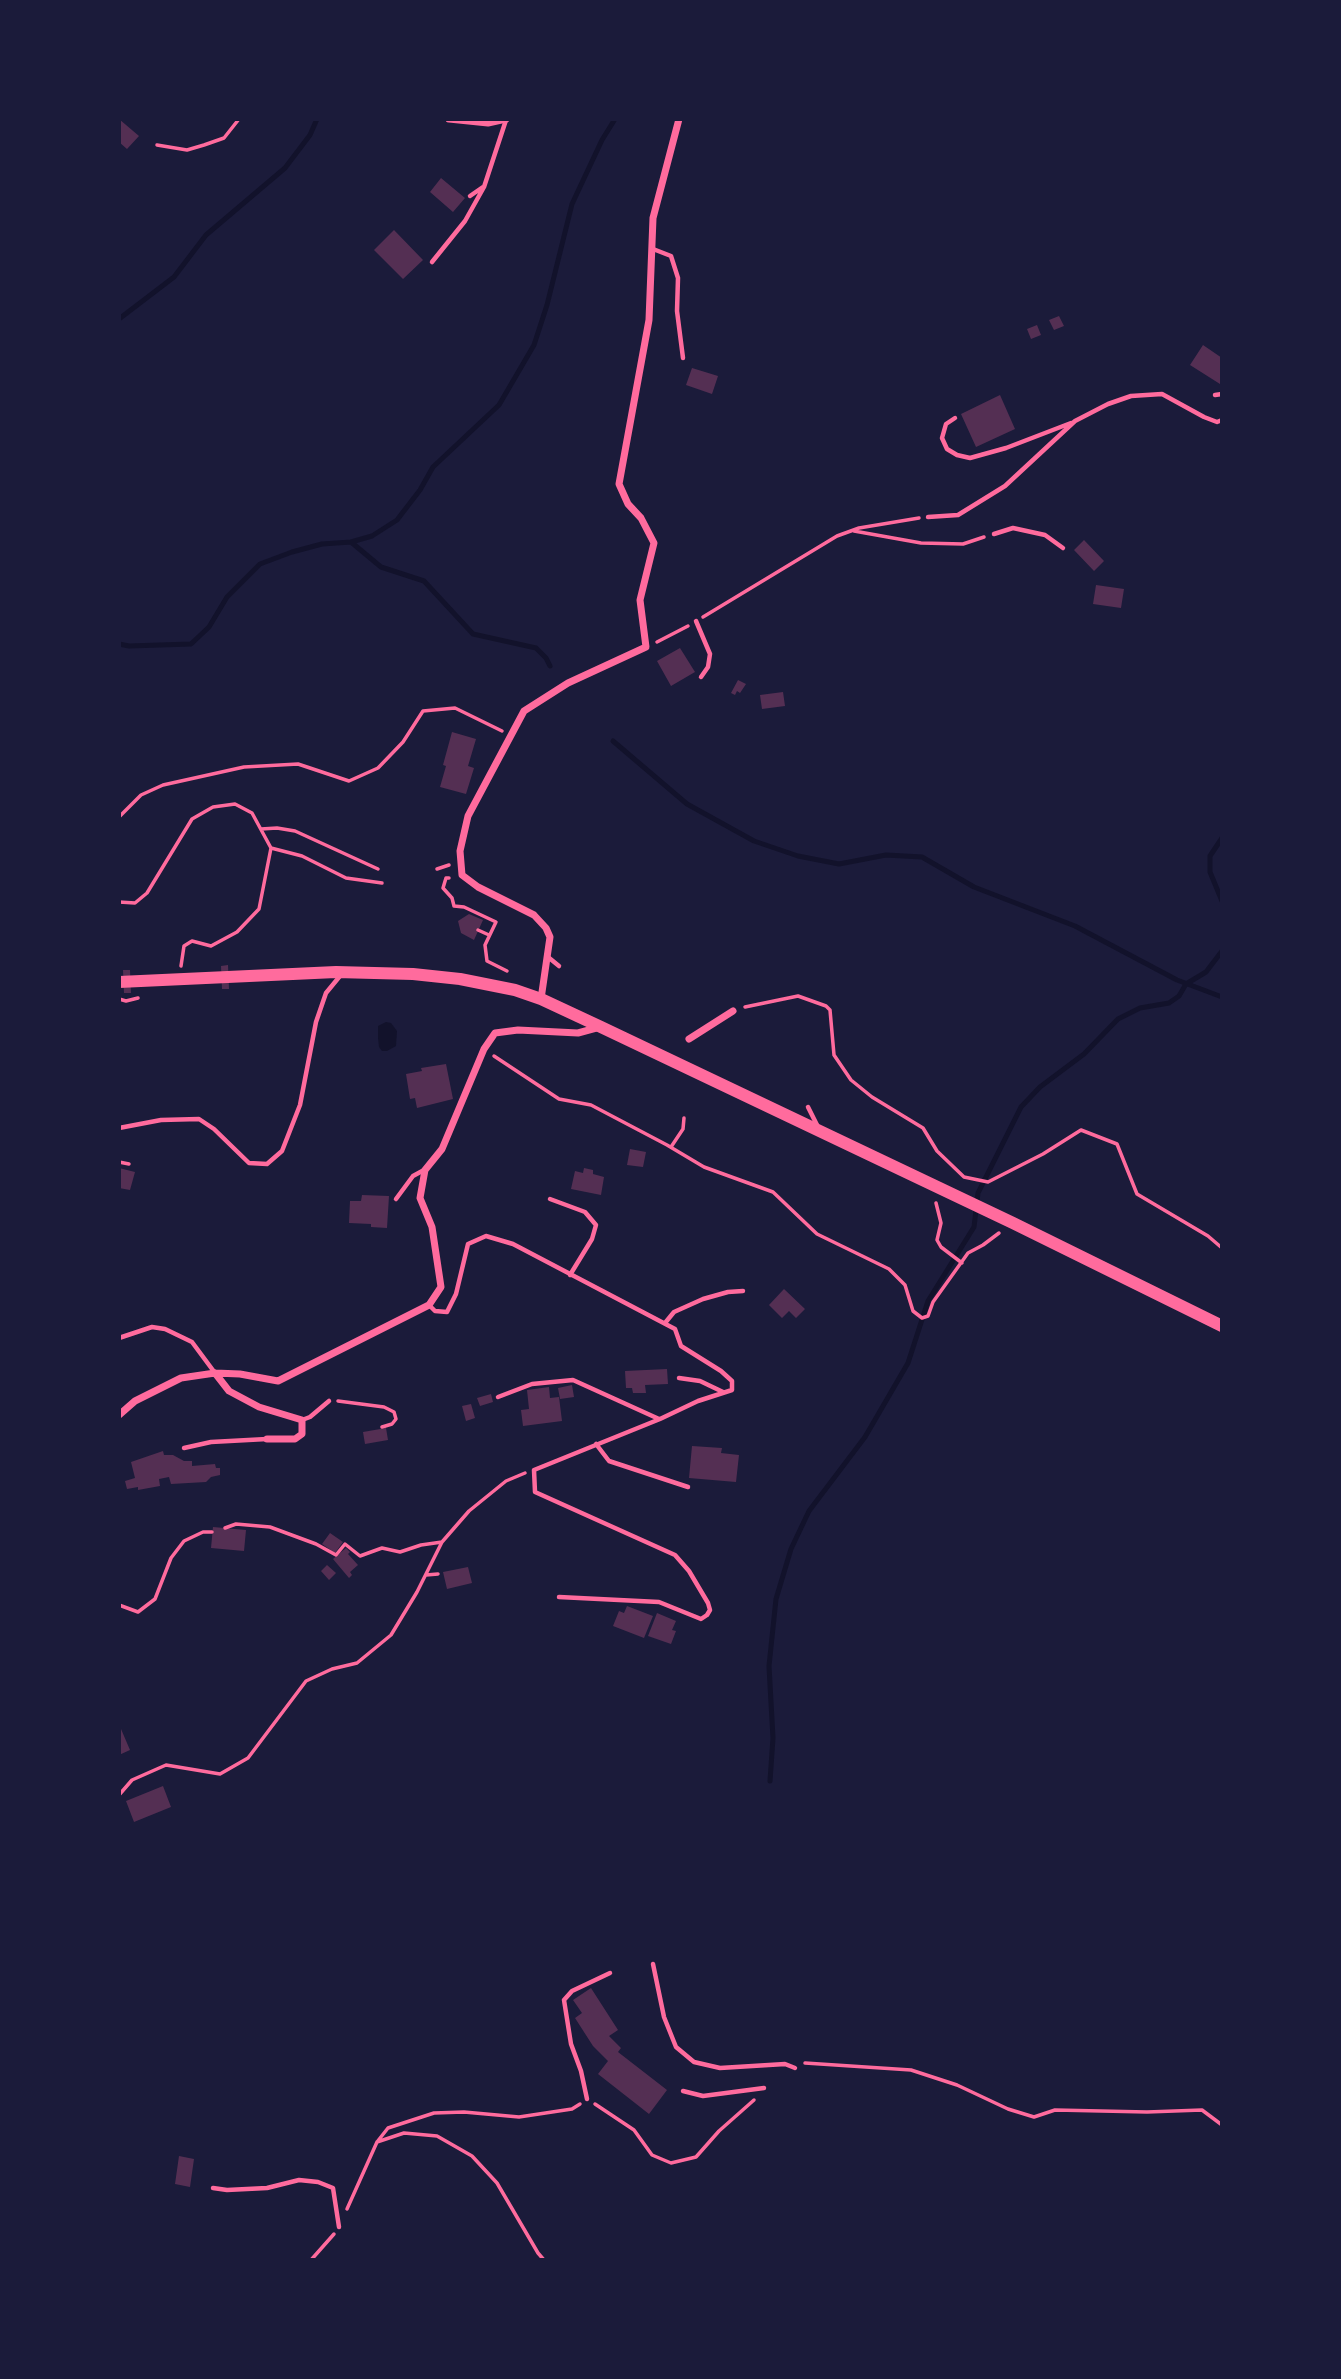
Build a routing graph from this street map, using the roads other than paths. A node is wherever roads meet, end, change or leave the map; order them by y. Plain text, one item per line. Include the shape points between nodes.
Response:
1 (449, 119) edge
2 (506, 119) edge
3 (679, 119) edge
4 (484, 187) junction
5 (470, 196) dead end
6 (652, 248) junction
7 (432, 262) dead end
8 (683, 358) dead end
9 (1222, 394) edge
10 (1215, 395) dead end
11 (955, 418) dead end
12 (1222, 420) edge
13 (1075, 421) junction
14 (928, 517) road end
15 (994, 534) road end
16 (1063, 548) dead end
17 (696, 621) road end
18 (701, 677) dead end
19 (548, 957) junction
20 (559, 966) dead end
21 (340, 972) junction
22 (119, 982) edge
23 (541, 999) junction
24 (733, 1011) road end
25 (601, 1027) junction
26 (688, 1039) dead end
27 (808, 1107) dead end
28 (119, 1128) edge
29 (821, 1132) junction
30 (425, 1170) junction
31 (396, 1199) dead end
32 (550, 1199) dead end
33 (570, 1275) junction
34 (743, 1291) dead end
35 (429, 1305) junction
36 (665, 1323) junction
37 (1222, 1326) edge
38 (119, 1338) edge
39 (215, 1373) junction
40 (679, 1378) dead end
41 (724, 1392) junction
42 (498, 1397) dead end
43 (329, 1401) road end
44 (123, 1408) edge
45 (119, 1415) edge
46 (660, 1419) junction
47 (302, 1420) junction
48 (267, 1439) joint
49 (596, 1444) junction
50 (184, 1448) dead end
51 (688, 1487) dead end
52 (559, 1597) dead end
53 (653, 1964) dead end
54 (610, 1973) dead end
55 (795, 2068) dead end
56 (764, 2088) dead end
57 (683, 2091) dead end
58 (587, 2099) road end
59 (213, 2188) dead end
60 (339, 2227) road end

1 - 2 street via 488,123
2 - 4 lane
3 - 6 street via 653,218
4 - 5 lane
4 - 7 lane via 465,221
6 - 8 lane via 671,256 678,278
6 - 19 street via 649,320 619,484 654,543 640,600 646,648 568,682 524,711 468,816 460,850 462,875 541,920 550,937
9 - 10 lane
11 - 13 lane via 946,424 942,438 947,449 971,458
12 - 13 lane via 1204,417 1162,394 1131,396
13 - 14 lane via 1005,486 958,515
15 - 16 lane via 1013,528 1045,535
17 - 18 lane via 710,654
19 - 20 lane
19 - 23 street
21 - 22 main road
21 - 23 main road via 460,979
21 - 28 lane via 326,993 316,1022 300,1105 282,1151 267,1164 248,1163 198,1119
23 - 25 main road
24 - 26 street
25 - 29 main road
25 - 30 street via 578,1033 495,1033 442,1149
27 - 29 lane
29 - 37 main road
30 - 31 lane via 413,1176
30 - 35 street via 420,1198 432,1227 441,1287
32 - 33 lane via 585,1212 596,1226
33 - 35 lane via 513,1244 486,1236 468,1244 447,1312
33 - 36 lane
34 - 36 lane via 703,1299 674,1311
35 - 39 street via 278,1381
36 - 41 lane via 675,1329 681,1346 732,1381 732,1390
38 - 39 lane via 152,1327 165,1329 192,1342
39 - 44 street via 181,1378
39 - 47 street via 229,1391 249,1402
40 - 41 lane
41 - 46 lane
42 - 46 lane via 532,1384 573,1380
43 - 47 lane
44 - 45 street
46 - 49 lane
47 - 48 street via 302,1434 295,1439
48 - 50 lane
49 - 51 lane via 609,1461
49 - 52 lane via 534,1470 535,1492 675,1555 710,1609 701,1619 659,1602
53 - 55 lane via 664,2017 676,2047 694,2062 720,2068 785,2064
54 - 58 lane via 572,1990 564,2000
56 - 57 lane via 703,2096
59 - 60 lane via 318,2182 332,2188

